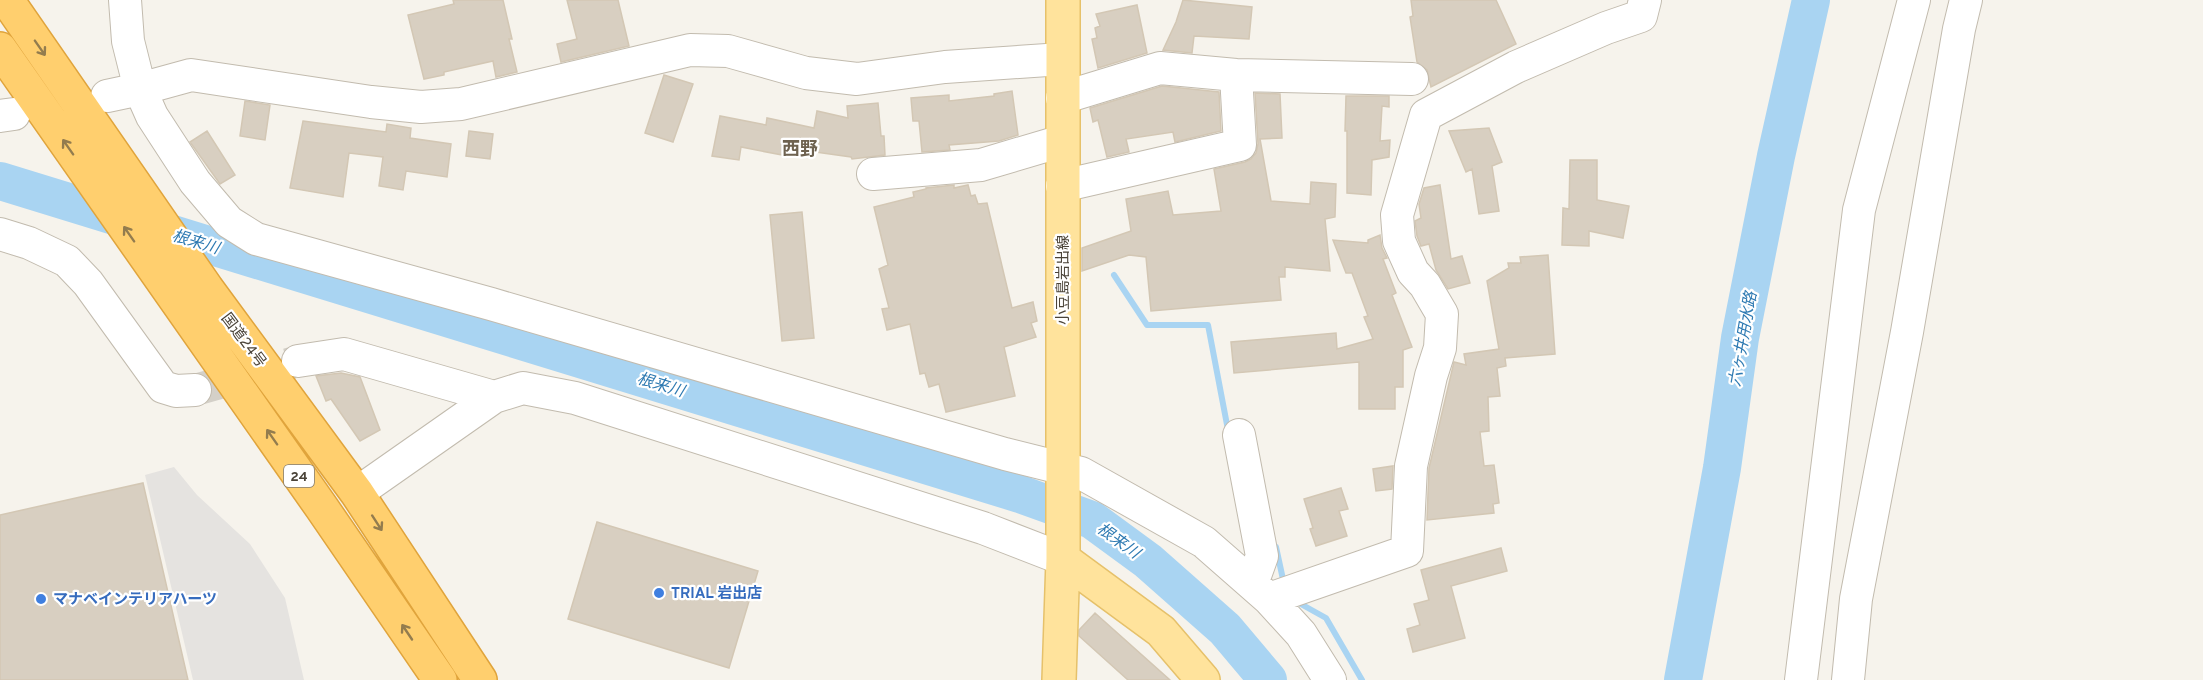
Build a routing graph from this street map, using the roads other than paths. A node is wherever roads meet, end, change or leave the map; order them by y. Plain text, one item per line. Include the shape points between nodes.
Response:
1 (7, 0) edge
2 (125, 0) edge
3 (1063, 0) edge
4 (1645, 0) edge
5 (1914, 0) edge
6 (1966, 0) edge
7 (0, 49) edge
8 (1062, 59) junction
9 (1236, 75) junction
10 (1412, 79) dead end
11 (140, 89) junction
12 (106, 96) dead end
13 (1062, 98) junction
14 (1062, 141) junction
15 (873, 174) dead end
16 (1062, 186) junction
17 (0, 234) edge
18 (298, 361) tunnel mouth
19 (195, 390) tunnel mouth
20 (494, 397) junction
21 (1239, 435) dead end
22 (1063, 476) junction
23 (357, 493) junction
24 (1062, 548) junction
25 (1261, 592) junction
26 (440, 680) edge
27 (480, 680) edge
28 (1059, 680) edge
29 (1203, 680) edge
30 (1329, 680) edge
31 (1802, 680) edge
32 (1848, 680) edge

1 -> 23 highway, 国道24号 / 24 via 207,290
2 - 11 street via 128,41
3 - 8 main road, 小豆島岩出線
4 - 25 street via 1641,16 1516,67 1426,115 1397,215 1399,241 1413,272 1442,314 1440,348 1411,466 1407,551
5 - 31 street via 1859,210
6 - 32 street via 1856,599
26 -> 7 highway, 24
8 - 11 street via 945,67 857,79 806,73 728,51 690,50 461,104 421,107 191,75
8 - 13 main road, 小豆島岩出線
9 - 10 street
9 - 13 street via 1160,68
9 - 16 street via 1240,145
11 - 12 street
11 - 22 street via 152,116 195,182 229,222 256,240 491,304 1005,454
13 - 14 main road, 小豆島岩出線
14 - 15 street via 981,165
14 - 16 main road, 小豆島岩出線
16 - 22 main road, 小豆島岩出線
17 - 19 street via 67,261 163,387
18 - 20 street via 344,354
20 - 23 street
20 - 24 street via 523,388 575,398 983,528
21 - 25 street via 1262,556
22 - 24 main road, 小豆島岩出線
22 - 25 street via 1081,473 1204,542
23 -> 27 highway, 国道24号 / 24
24 - 28 main road, 小豆島岩出線
24 - 29 main road via 1161,632
25 - 30 street via 1301,634

